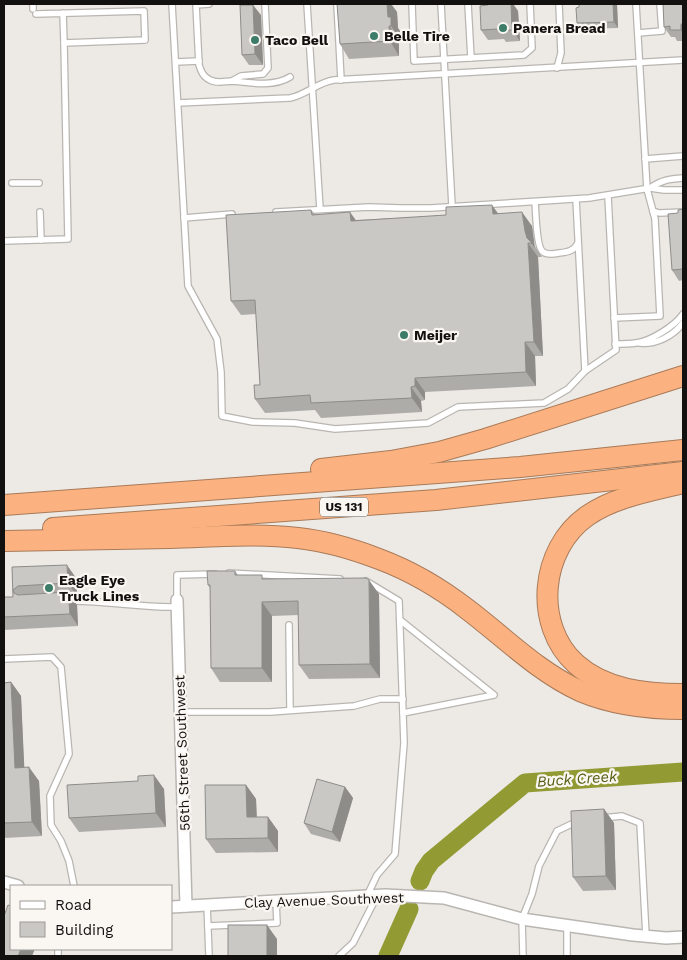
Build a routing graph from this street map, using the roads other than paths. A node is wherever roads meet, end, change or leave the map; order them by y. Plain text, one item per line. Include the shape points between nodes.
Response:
1 (172, 4) edge
2 (194, 4) edge
3 (209, 4) edge
4 (265, 4) edge
5 (307, 4) edge
6 (337, 4) edge
7 (412, 4) edge
8 (441, 4) edge
9 (468, 4) edge
10 (530, 4) edge
11 (559, 4) edge
12 (636, 4) edge
13 (660, 4) edge
14 (34, 9) edge
15 (63, 14) junction
16 (638, 33) junction
17 (64, 43) junction
18 (471, 58) junction
19 (444, 60) junction
20 (683, 60) edge
21 (199, 61) junction
22 (176, 62) junction
23 (640, 62) junction
24 (557, 68) junction
25 (445, 74) junction
26 (290, 77) dead end
27 (341, 80) junction
28 (232, 81) junction
29 (312, 88) junction
30 (178, 103) junction
31 (683, 156) edge
32 (645, 158) junction
33 (683, 178) edge
34 (12, 183) dead end
35 (39, 183) dead end
36 (648, 189) junction
37 (683, 190) edge
38 (608, 196) junction
39 (576, 199) junction
40 (535, 202) junction
41 (452, 206) junction
42 (320, 209) junction
43 (652, 211) junction
44 (40, 212) dead end
45 (268, 212) edge
46 (683, 212) edge
47 (237, 214) edge
48 (184, 218) junction
49 (41, 240) junction
50 (4, 241) edge
51 (578, 242) junction
52 (683, 314) edge
53 (614, 318) junction
54 (683, 323) edge
55 (638, 343) junction
56 (615, 344) junction
57 (585, 371) junction
58 (683, 376) edge
59 (683, 450) edge
60 (683, 472) edge
61 (683, 484) edge
62 (154, 494) junction
63 (4, 505) edge
64 (4, 531) edge
65 (4, 541) edge
66 (346, 579) edge
67 (355, 580) edge
68 (57, 602) edge
69 (177, 604) junction
70 (400, 620) junction
71 (289, 624) dead end
72 (4, 660) edge
73 (683, 694) edge
74 (403, 699) junction
75 (683, 709) edge
76 (290, 710) junction
77 (180, 712) junction
78 (403, 713) junction
79 (598, 818) edge
80 (582, 819) edge
81 (74, 885) edge
82 (372, 896) junction
83 (276, 901) junction
84 (207, 904) junction
85 (186, 906) junction
86 (172, 907) edge
87 (522, 919) junction
88 (567, 925) junction
89 (208, 926) junction
90 (646, 936) junction
91 (683, 937) edge
92 (209, 956) edge
93 (338, 956) edge
94 (523, 956) edge
95 (567, 956) edge

1 - 22 lane
2 - 3 lane
2 - 21 lane
4 - 28 lane via 268,68 263,74 241,76
5 - 29 lane
6 - 27 lane
7 - 19 lane via 414,61
8 - 19 lane
9 - 18 lane
10 - 18 lane via 532,48 529,53
11 - 24 lane via 561,53
12 - 16 lane
13 - 16 lane via 662,31
14 - 15 lane
15 - 17 lane
15 - 17 lane via 144,11 146,40
16 - 23 lane
17 - 49 lane via 68,239
18 - 19 lane
19 - 25 lane
20 - 23 lane
21 - 22 lane
21 - 28 lane via 201,72 208,80
22 - 30 lane
23 - 24 lane
23 - 32 lane
24 - 25 lane
25 - 27 lane
25 - 41 lane
26 - 28 lane via 279,82 247,84
27 - 29 lane via 324,82
29 - 30 lane via 290,98
29 - 42 lane
30 - 48 lane
31 - 32 lane
32 - 36 lane
33 - 36 lane via 665,180
34 - 35 lane
36 - 37 lane
36 - 38 lane
36 - 43 lane
38 - 39 lane
38 - 53 lane
39 - 40 lane
39 - 51 lane
40 - 41 lane
40 - 51 lane via 538,245 543,252 570,252
41 - 42 lane
42 - 45 lane
43 - 46 lane via 659,214
43 - 53 lane via 660,316
44 - 49 lane
47 - 48 lane
48 - 57 lane via 188,286 216,339 222,416 336,429 428,423 458,407 544,403 568,389
49 - 50 lane
51 - 57 lane
52 - 55 lane via 670,328
53 - 56 lane
54 - 55 lane via 656,342
55 - 56 lane
56 - 57 lane via 616,350
58 - 62 highway via 485,439 427,454 369,464 238,476
59 - 62 highway, US 131 via 520,467
60 - 64 highway, US 131 via 436,500
61 - 73 highway via 621,500 583,519 558,549 547,592 550,617 565,650 593,676 630,690
62 - 63 highway, US 131
65 - 75 highway via 269,536 344,547 397,566 429,583 539,668 580,690 625,704
66 - 69 lane via 242,573 177,574
67 - 70 lane via 364,580 399,601
68 - 69 lane via 87,600 164,608
69 - 77 street, 56th Street Southwest
70 - 74 lane
70 - 78 lane via 494,695
71 - 76 lane
72 - 81 lane via 52,657 61,667 69,754 50,796 50,825 69,861
74 - 76 lane
74 - 78 lane
76 - 77 lane
77 - 85 street, 56th Street Southwest
78 - 82 lane via 404,743 395,854 377,875
79 - 90 lane via 622,816 640,823
80 - 87 lane via 557,831 539,866
82 - 83 street, Clay Avenue Southwest
82 - 87 street, Clay Avenue Southwest via 444,898
82 - 93 lane via 353,943
83 - 84 street, Clay Avenue Southwest
83 - 89 lane via 277,923
84 - 85 street, Clay Avenue Southwest
84 - 89 lane
85 - 86 street, Clay Avenue Southwest
87 - 88 street, Clay Avenue Southwest
87 - 94 lane
88 - 90 street, Clay Avenue Southwest
88 - 95 lane
89 - 92 lane
90 - 91 street, Clay Avenue Southwest

